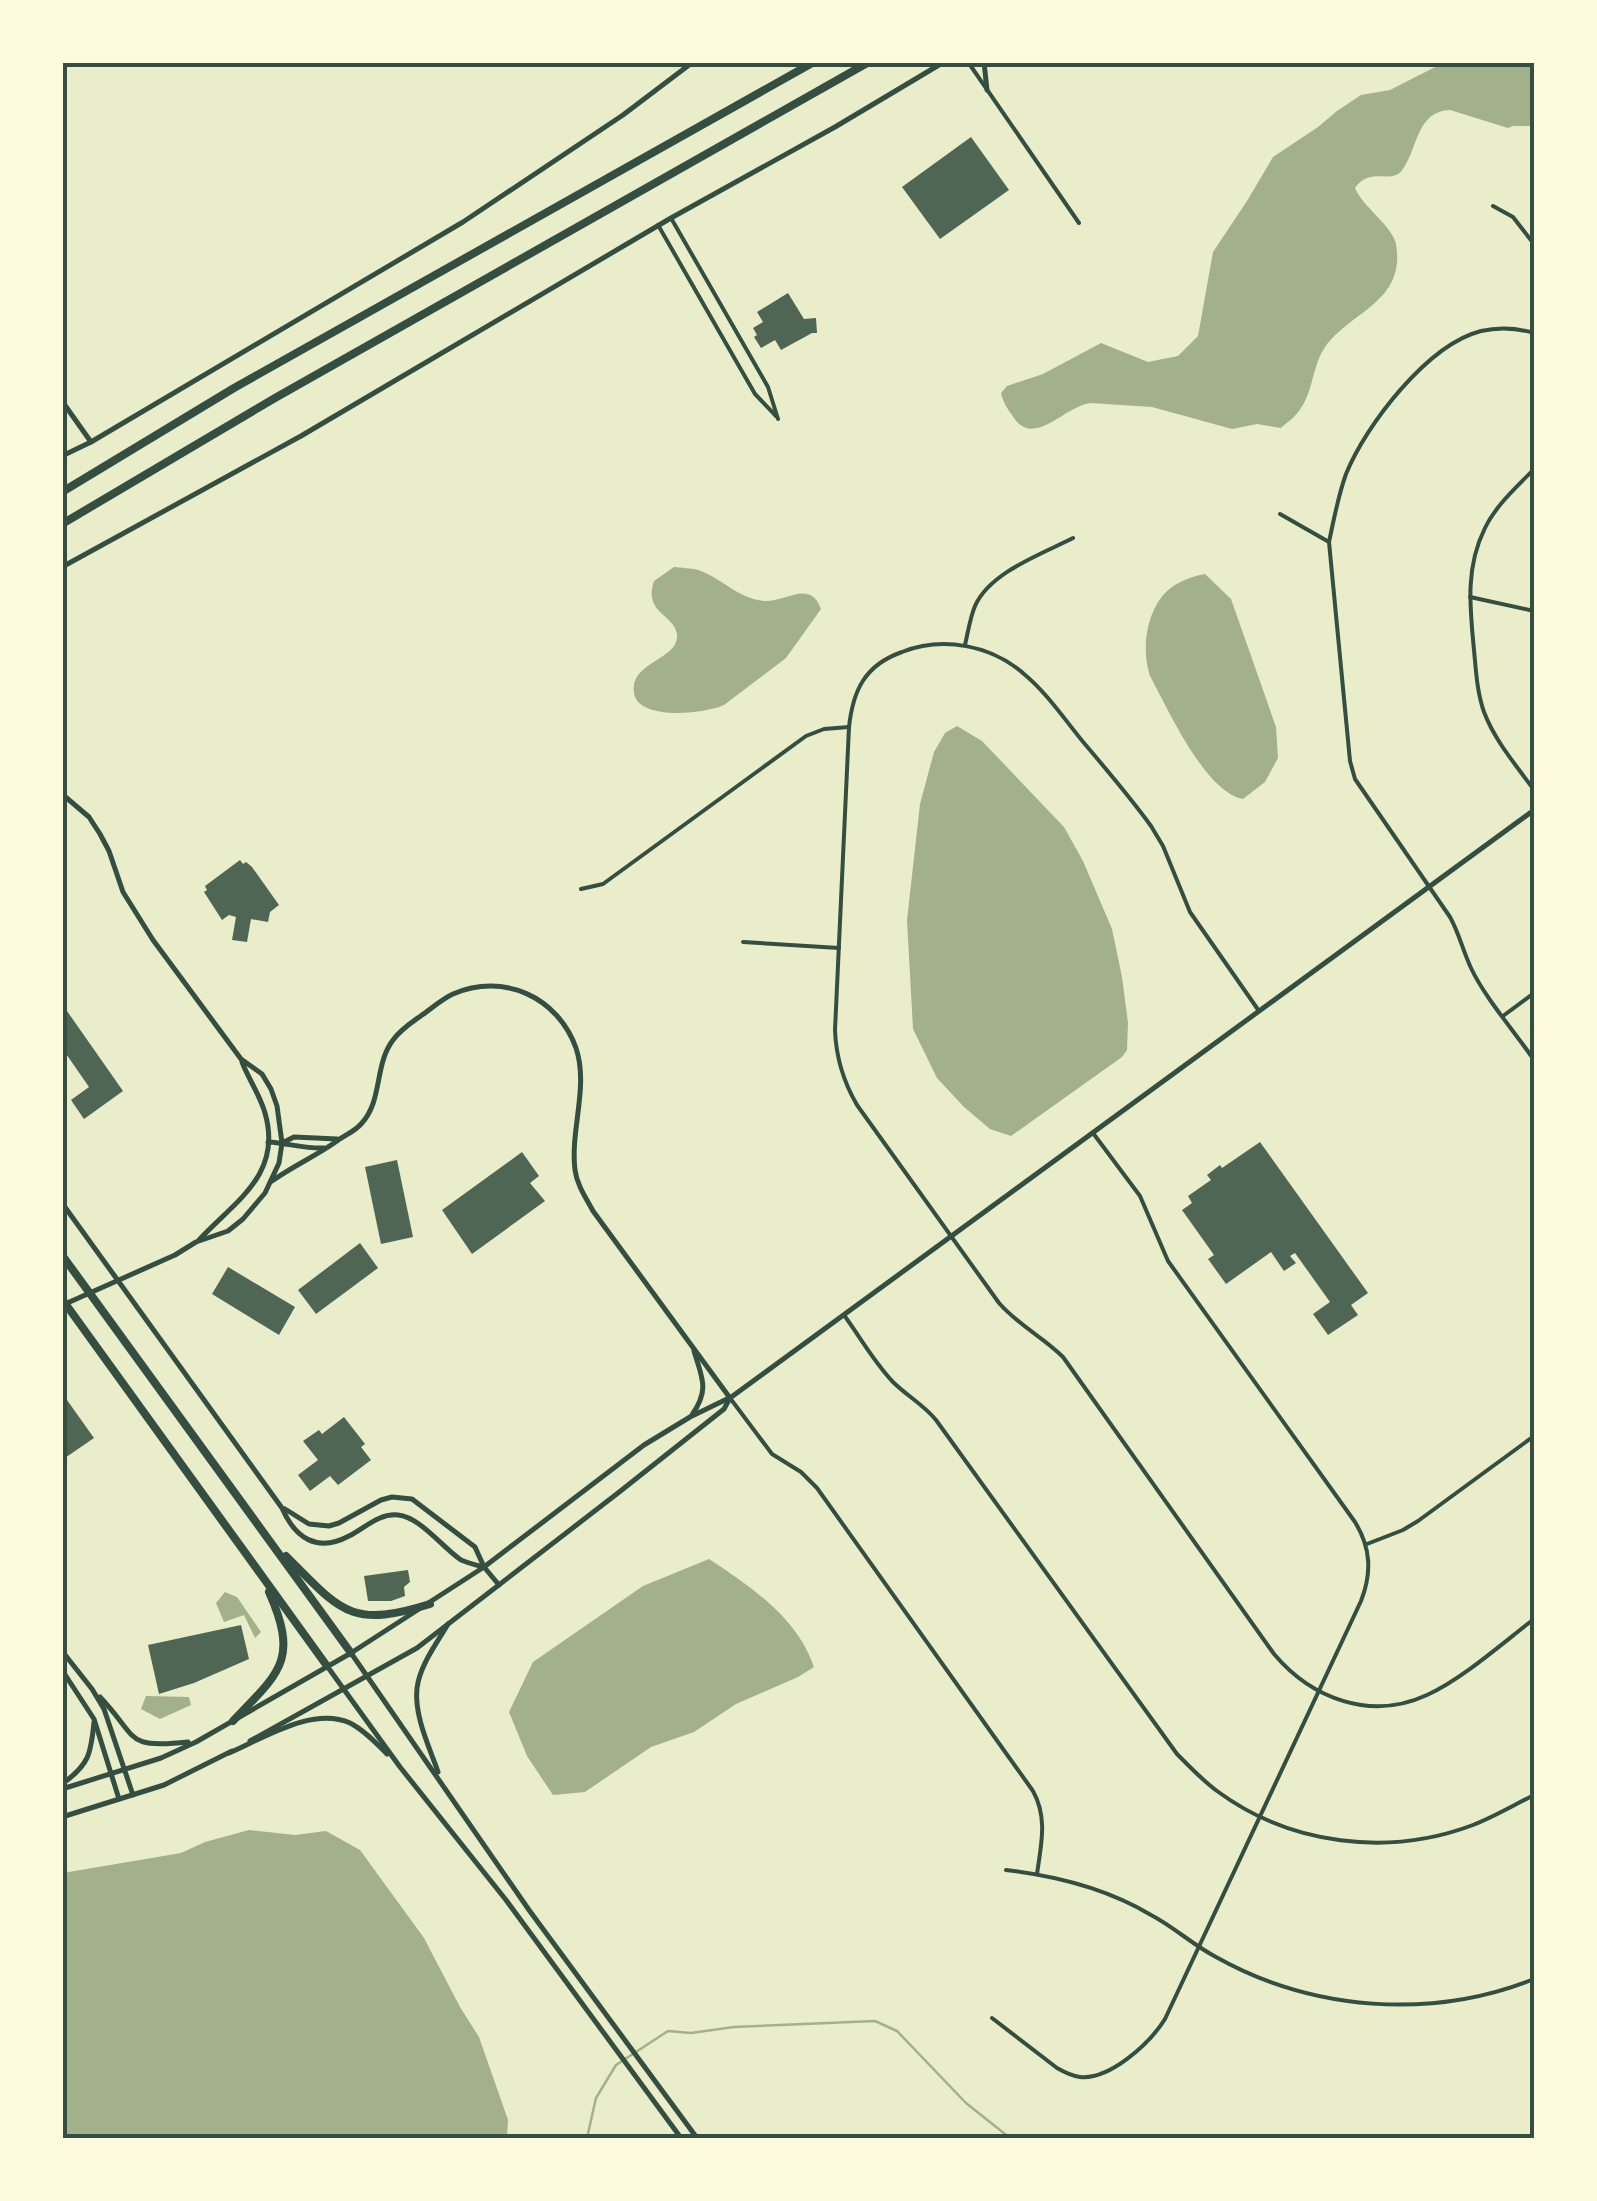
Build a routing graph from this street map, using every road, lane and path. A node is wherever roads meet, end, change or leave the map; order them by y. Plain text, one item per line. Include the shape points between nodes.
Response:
1 (692, 62) edge
2 (814, 62) edge
3 (869, 62) edge
4 (944, 62) edge
5 (968, 62) edge
6 (984, 62) edge
7 (987, 90) junction
8 (1493, 206) dead end
9 (671, 218) junction
10 (1080, 222) dead end
11 (658, 226) junction
12 (1534, 244) edge
13 (1534, 333) edge
14 (62, 400) edge
15 (91, 442) junction
16 (62, 456) edge
17 (1534, 469) edge
18 (62, 492) edge
19 (1280, 514) dead end
20 (64, 523) edge
21 (1073, 538) dead end
22 (1329, 542) junction
23 (62, 567) edge
24 (1470, 596) junction
25 (1534, 611) edge
26 (965, 645) junction
27 (849, 727) junction
28 (1534, 790) edge
29 (62, 794) edge
30 (1534, 810) edge
31 (1429, 886) junction
32 (581, 890) dead end
33 (742, 942) dead end
34 (839, 948) junction
35 (1534, 993) edge
36 (1259, 1011) junction
37 (1503, 1016) junction
38 (241, 1059) junction
39 (1534, 1060) edge
40 (1093, 1132) junction
41 (339, 1139) junction
42 (268, 1142) junction
43 (282, 1143) junction
44 (330, 1147) junction
45 (272, 1181) junction
46 (62, 1203) edge
47 (952, 1236) junction
48 (196, 1242) junction
49 (62, 1255) edge
50 (62, 1302) edge
51 (844, 1315) junction
52 (693, 1347) junction
53 (730, 1398) junction
54 (690, 1417) junction
55 (1534, 1436) edge
56 (282, 1508) junction
57 (269, 1538) junction
58 (1366, 1544) junction
59 (484, 1567) junction
60 (261, 1574) junction
61 (500, 1585) junction
62 (430, 1604) junction
63 (1534, 1619) edge
64 (448, 1624) junction
65 (62, 1651) edge
66 (351, 1653) junction
67 (328, 1666) junction
68 (62, 1670) edge
69 (368, 1676) junction
70 (342, 1688) junction
71 (92, 1689) junction
72 (1319, 1691) junction
73 (94, 1719) junction
74 (234, 1721) junction
75 (196, 1742) junction
76 (229, 1753) junction
77 (400, 1768) junction
78 (124, 1770) junction
79 (112, 1774) junction
80 (441, 1780) junction
81 (62, 1787) edge
82 (1534, 1794) edge
83 (132, 1795) junction
84 (120, 1799) junction
85 (1260, 1816) junction
86 (62, 1817) edge
87 (1006, 1870) dead end
88 (1037, 1874) junction
89 (1199, 1947) junction
90 (1534, 1980) edge
91 (992, 2018) dead end
92 (681, 2138) edge
93 (697, 2138) edge

1 - 15 street via 463,222
2 - 18 highway
3 - 20 highway
4 - 9 street
5 - 7 street
6 - 7 street
7 - 10 street
8 - 12 street via 1513,217
9 - 11 street
9 - 11 street via 768,387 778,419 755,394
11 - 23 street via 279,449
13 - 22 street via 1500,328 1464,337 1417,374 1361,443
14 - 15 street
15 - 16 street
17 - 24 street via 1486,526
19 - 22 street
21 - 26 street via 992,582 974,606
22 - 31 street via 1354,779
24 - 25 street
24 - 28 street via 1485,714
26 - 27 street via 926,645 888,657 862,680
26 - 36 street via 1024,674 1138,808 1163,846 1190,912
27 - 32 street via 806,736 603,884
27 - 34 street
29 - 38 street via 100,834 131,909
30 - 31 street
31 - 36 street
31 - 37 street
33 - 34 street
34 - 47 street via 836,1050 847,1088
35 - 37 street
36 - 40 street
37 - 39 street
38 - 42 street via 265,1113
38 - 43 street via 270,1089
40 - 47 street
40 - 58 street via 1140,1196 1162,1252
41 - 43 street via 300,1136
41 - 44 street
41 - 52 street via 366,1120 395,1037 453,994 486,986 517,989 538,1000 562,1021 578,1054 574,1153 580,1187
42 - 43 street
42 - 48 street via 254,1186
43 - 44 street
43 - 45 street
44 - 45 street
45 - 48 street via 243,1219
46 - 56 street
47 - 51 street
47 - 72 street via 1008,1314 1063,1357 1274,1654
48 - 50 street
49 - 57 highway
50 - 60 highway
51 - 53 street
51 - 85 street via 895,1384 936,1420 1177,1754 1217,1791
52 - 53 street
52 - 54 street via 704,1391
53 - 54 street
53 - 61 street
53 - 88 street via 772,1454 817,1488 1033,1791 1043,1818
54 - 59 street
55 - 58 street via 1418,1521
56 - 59 street via 329,1526 382,1500 412,1500 474,1547
56 - 59 street via 300,1536 325,1543 400,1515 463,1561
57 - 62 highway via 327,1597 358,1614 396,1614
57 - 66 highway
58 - 72 street via 1366,1588
59 - 61 street
59 - 62 street
60 - 67 highway
60 - 74 highway via 282,1620 284,1650 268,1684
61 - 64 street
62 - 66 street
63 - 72 street via 1448,1683 1408,1702 1363,1706
64 - 69 street
64 - 80 street via 417,1690
65 - 71 street
66 - 67 street
66 - 69 street
67 - 70 street
67 - 74 street
68 - 73 street
69 - 70 street
69 - 80 street
70 - 76 street
70 - 77 street
71 - 75 street via 140,1742
71 - 78 street
72 - 85 street
73 - 79 street
73 - 81 street via 88,1759
74 - 75 street
75 - 78 street
76 - 77 street via 326,1718 363,1732
76 - 83 street
77 - 92 street
78 - 79 street
78 - 83 street
79 - 81 street
79 - 84 street
80 - 93 street
82 - 85 street via 1473,1825 1413,1841 1319,1837
83 - 84 street
84 - 86 street
85 - 89 street
87 - 88 street
88 - 89 street via 1123,1900
89 - 90 street via 1286,1987 1363,2004 1441,2003
89 - 91 street via 1158,2029 1102,2074 1068,2074

